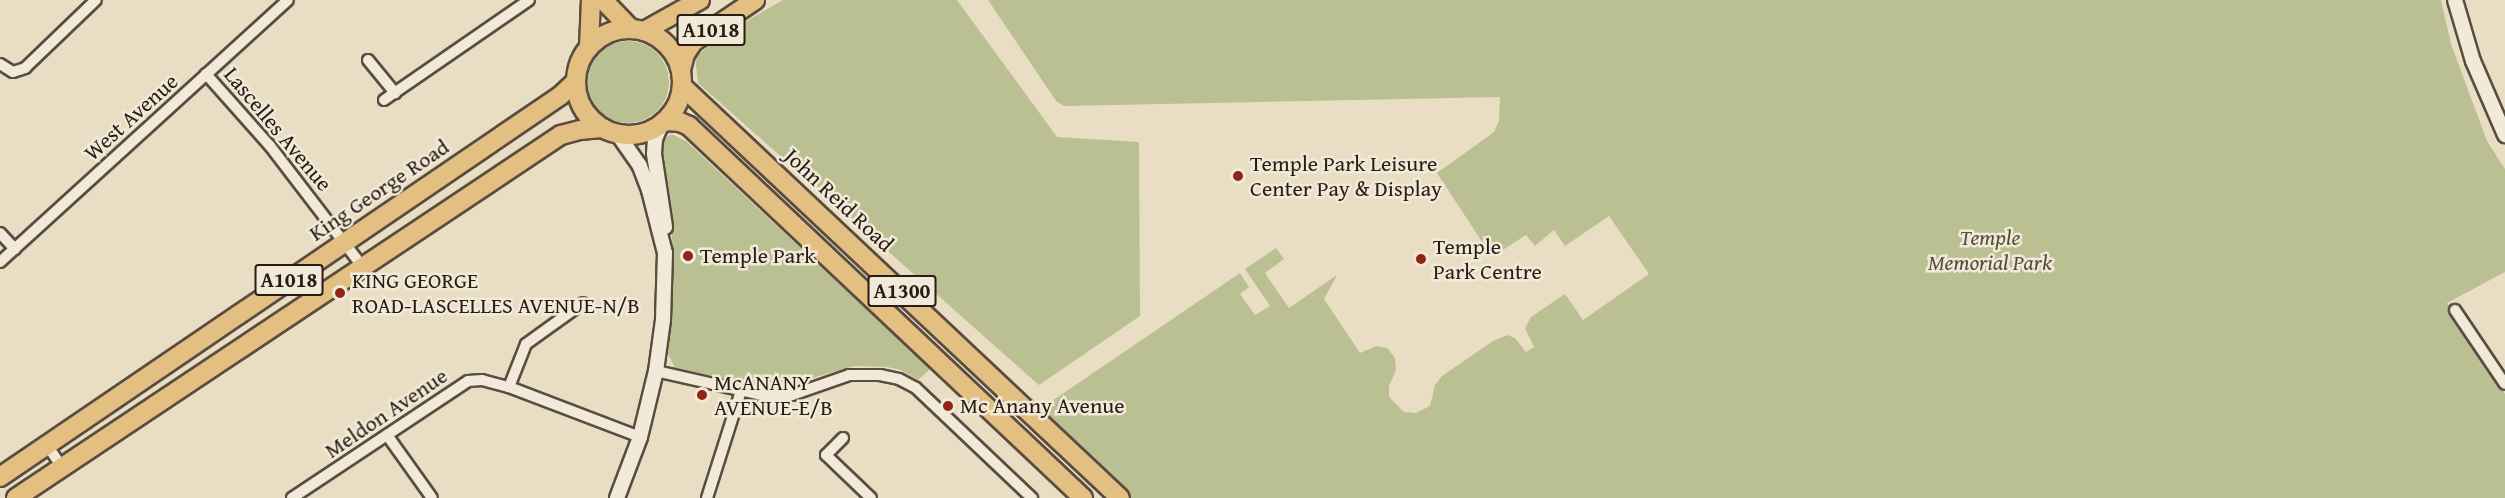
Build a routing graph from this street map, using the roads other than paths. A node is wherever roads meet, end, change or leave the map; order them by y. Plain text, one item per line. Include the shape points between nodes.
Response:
1 (96, 0) edge
2 (288, 0) edge
3 (529, 0) edge
4 (591, 0) edge
5 (603, 0) edge
6 (699, 0) edge
7 (755, 0) edge
8 (2455, 0) edge
9 (637, 30) junction
10 (589, 47) junction
11 (368, 60) dead end
12 (0, 64) edge
13 (206, 74) junction
14 (682, 78) junction
15 (576, 81) junction
16 (395, 93) junction
17 (384, 100) dead end
18 (664, 123) junction
19 (610, 131) junction
20 (2505, 135) edge
21 (0, 233) edge
22 (344, 242) junction
23 (15, 249) junction
24 (665, 253) junction
25 (0, 262) edge
26 (363, 267) junction
27 (583, 303) dead end
28 (2455, 310) dead end
29 (656, 371) junction
30 (2505, 384) edge
31 (509, 387) junction
32 (741, 391) junction
33 (387, 435) junction
34 (640, 437) junction
35 (843, 438) dead end
36 (47, 445) junction
37 (62, 467) junction
38 (0, 477) edge
39 (16, 498) edge
40 (292, 498) edge
41 (432, 498) edge
42 (617, 498) edge
43 (706, 498) edge
44 (871, 498) edge
45 (1031, 498) edge
46 (1083, 498) edge
47 (1120, 498) edge

1 - 12 street via 24,68 13,72
2 - 13 street, West Avenue
3 - 16 street
4 - 10 main road
5 - 9 main road
6 - 9 main road, A1018
7 - 14 main road, A1018 via 693,42 685,54
8 - 20 street via 2473,61
9 - 10 main road via 608,33
9 - 14 main road via 667,45
10 - 15 main road
11 - 16 street
13 - 22 street, Lascelles Avenue via 270,146
13 - 23 street, West Avenue
14 - 18 main road via 680,99
14 - 47 main road, John Reid Road / A1300
15 - 19 main road via 579,100 588,116
15 - 22 main road, King George Road / A1018 via 560,96
16 - 17 street
18 - 19 main road via 633,135
18 - 24 street via 655,139 654,154 663,204
18 - 46 main road, A1300 via 689,126
19 - 24 street via 640,166
19 - 26 main road, A1018 via 580,130 561,135
21 - 23 street
22 - 26 street, Lascelles Avenue
22 - 36 main road, King George Road / A1018
23 - 25 street, West Avenue
24 - 29 street via 663,320
26 - 37 main road, A1018
27 - 31 street via 526,344
28 - 30 street
29 - 32 street
29 - 34 street
31 - 33 street, Meldon Avenue via 482,380 468,381
31 - 34 street, Meldon Avenue
32 - 43 street
32 - 45 street via 792,395 849,375 899,379 916,388
33 - 40 street, Meldon Avenue
33 - 41 street
34 - 42 street
35 - 44 street via 826,455
36 - 37 street
36 - 38 main road, King George Road / A1018
37 - 39 main road, A1018

